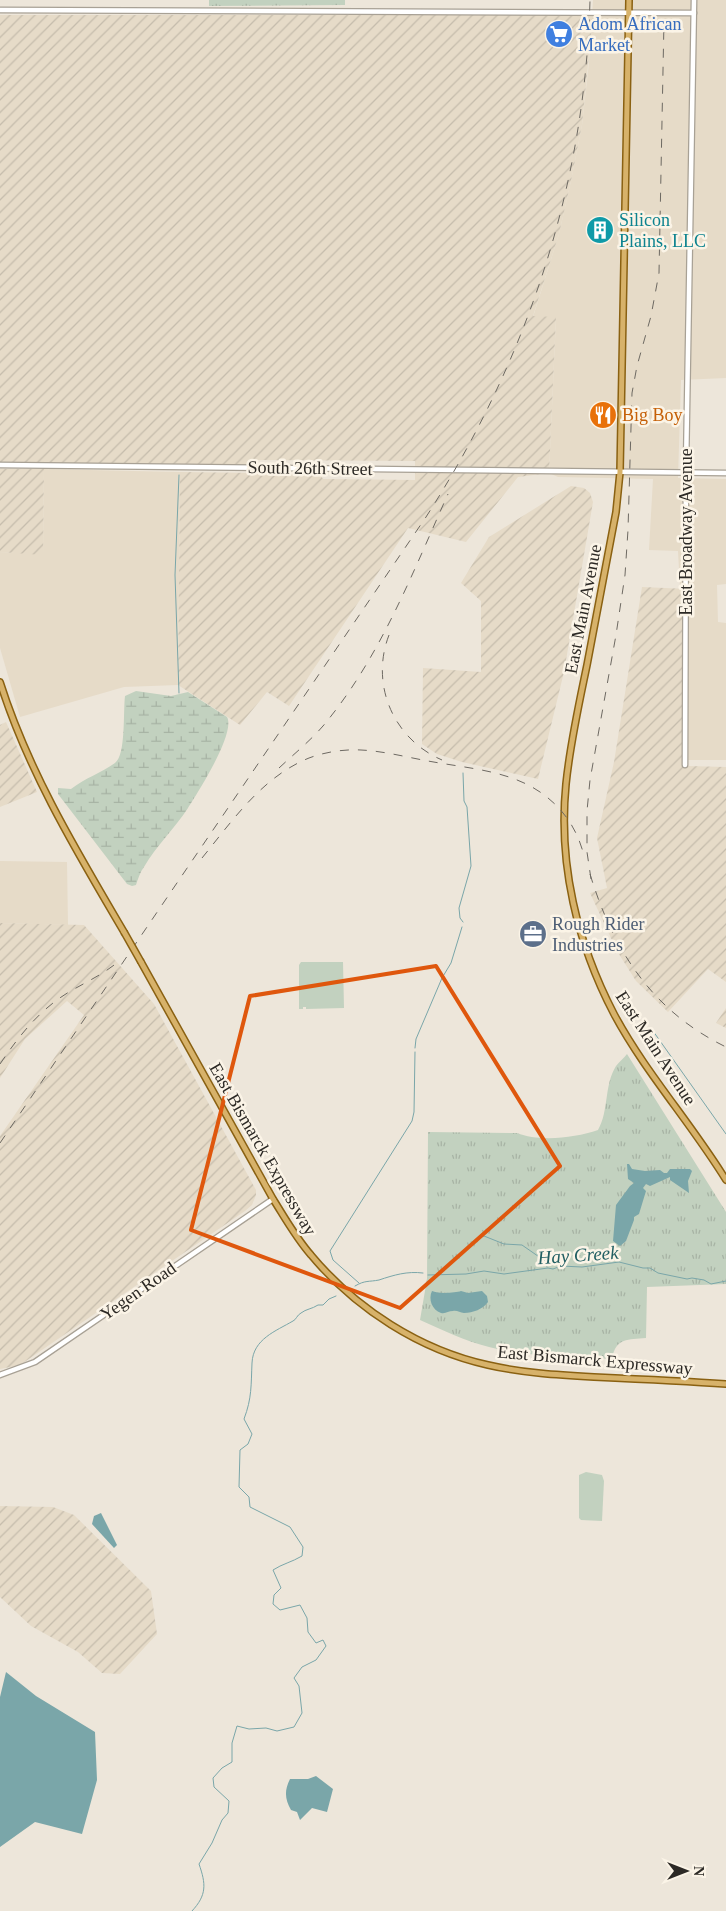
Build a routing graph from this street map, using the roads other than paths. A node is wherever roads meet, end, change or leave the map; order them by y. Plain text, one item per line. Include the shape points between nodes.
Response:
1 (629, 0) edge
2 (694, 0) edge
3 (0, 10) edge
4 (629, 12) junction
5 (694, 13) junction
6 (0, 465) edge
7 (620, 472) junction
8 (686, 473) junction
9 (726, 473) edge
10 (0, 682) edge
11 (685, 764) dead end
12 (726, 1180) edge
13 (273, 1199) junction
14 (0, 1375) edge
15 (726, 1384) edge

1 - 4 main road, East Main Avenue
2 - 5 street, East Broadway Avenue
3 - 4 street
4 - 5 street
4 - 7 main road, East Main Avenue
5 - 8 street, East Broadway Avenue
6 - 7 street, South 26th Street
7 - 8 street, South 26th Street
7 - 12 main road, East Main Avenue via 616,512 566,784 565,836 569,881 587,952 614,1014
8 - 9 street, South 26th Street
8 - 11 street, East Broadway Avenue
10 - 13 main road, East Bismarck Expressway, bridge via 20,738 42,784
13 - 14 street, Yegen Road via 35,1362
13 - 15 main road, East Bismarck Expressway via 304,1246 348,1293 394,1327 442,1351 480,1364 528,1372

